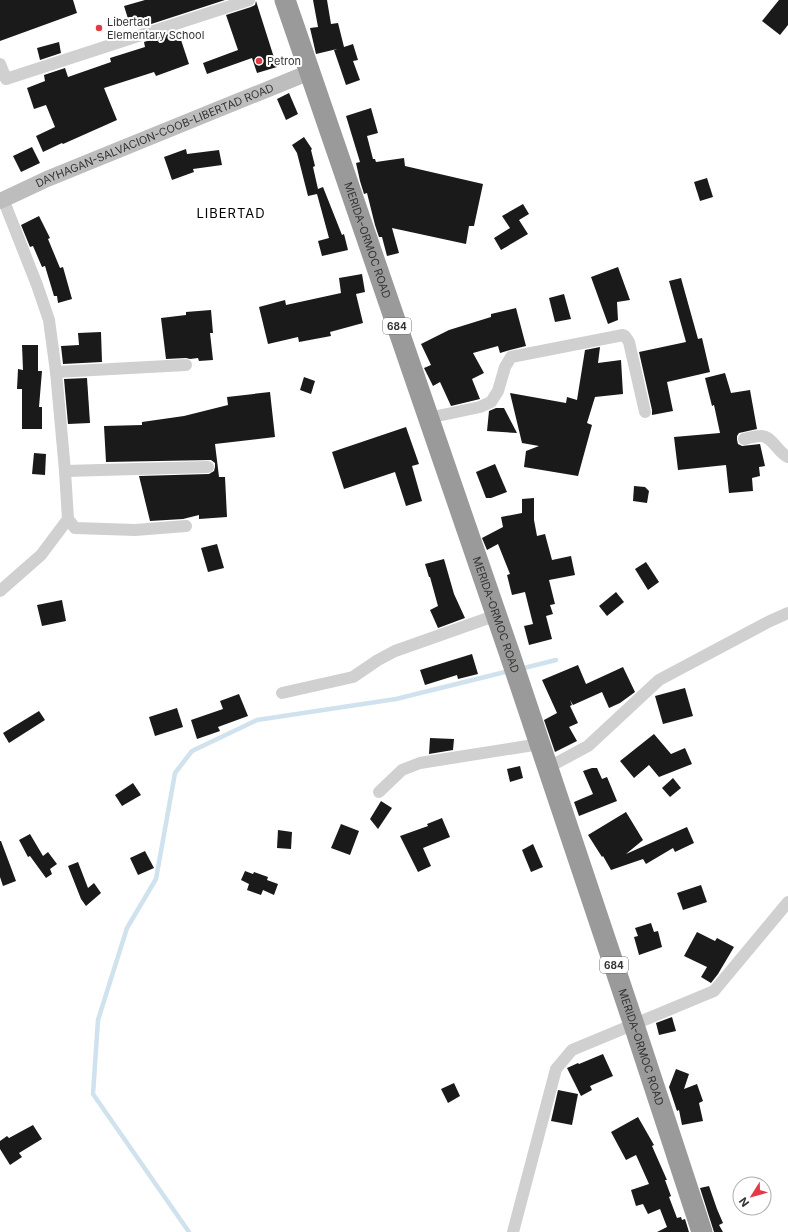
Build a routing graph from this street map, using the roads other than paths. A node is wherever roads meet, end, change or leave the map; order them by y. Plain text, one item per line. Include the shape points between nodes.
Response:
1 (249, 0) edge
2 (285, 0) edge
3 (0, 64) edge
4 (310, 72) junction
5 (1, 200) edge
6 (186, 365) dead end
7 (56, 372) junction
8 (645, 412) dead end
9 (428, 418) junction
10 (744, 439) dead end
11 (788, 457) edge
12 (208, 467) dead end
13 (65, 471) junction
14 (68, 519) junction
15 (186, 526) dead end
16 (0, 591) edge
17 (788, 613) edge
18 (497, 615) junction
19 (282, 693) dead end
20 (540, 744) junction
21 (547, 768) junction
22 (379, 792) dead end
23 (788, 902) edge
24 (634, 1025) junction
25 (513, 1232) edge
26 (702, 1232) edge

1 - 3 street via 6,79
2 - 4 highway, MERIDA-ORMOC ROAD / 684
4 - 5 main road, DAYHAGAN-SALVACION-COOB-LIBERTAD ROAD
4 - 9 highway, MERIDA-ORMOC ROAD / 684
5 - 7 street via 49,320
6 - 7 street
7 - 13 street
8 - 9 street via 629,342 623,335 511,357 491,402 480,407
9 - 18 highway, MERIDA-ORMOC ROAD / 684
10 - 11 street via 768,437
12 - 13 street
13 - 14 street
14 - 15 street via 75,528 135,530
14 - 16 street via 41,555
17 - 21 street via 659,680 588,746
18 - 19 street via 395,651 353,677
18 - 20 highway, MERIDA-ORMOC ROAD / 684
20 - 21 highway, MERIDA-ORMOC ROAD / 684
20 - 22 street via 420,763 402,770
21 - 24 highway, MERIDA-ORMOC ROAD / 684
23 - 24 street via 714,991
24 - 25 street via 572,1050 556,1069
24 - 26 highway, MERIDA-ORMOC ROAD / 684

